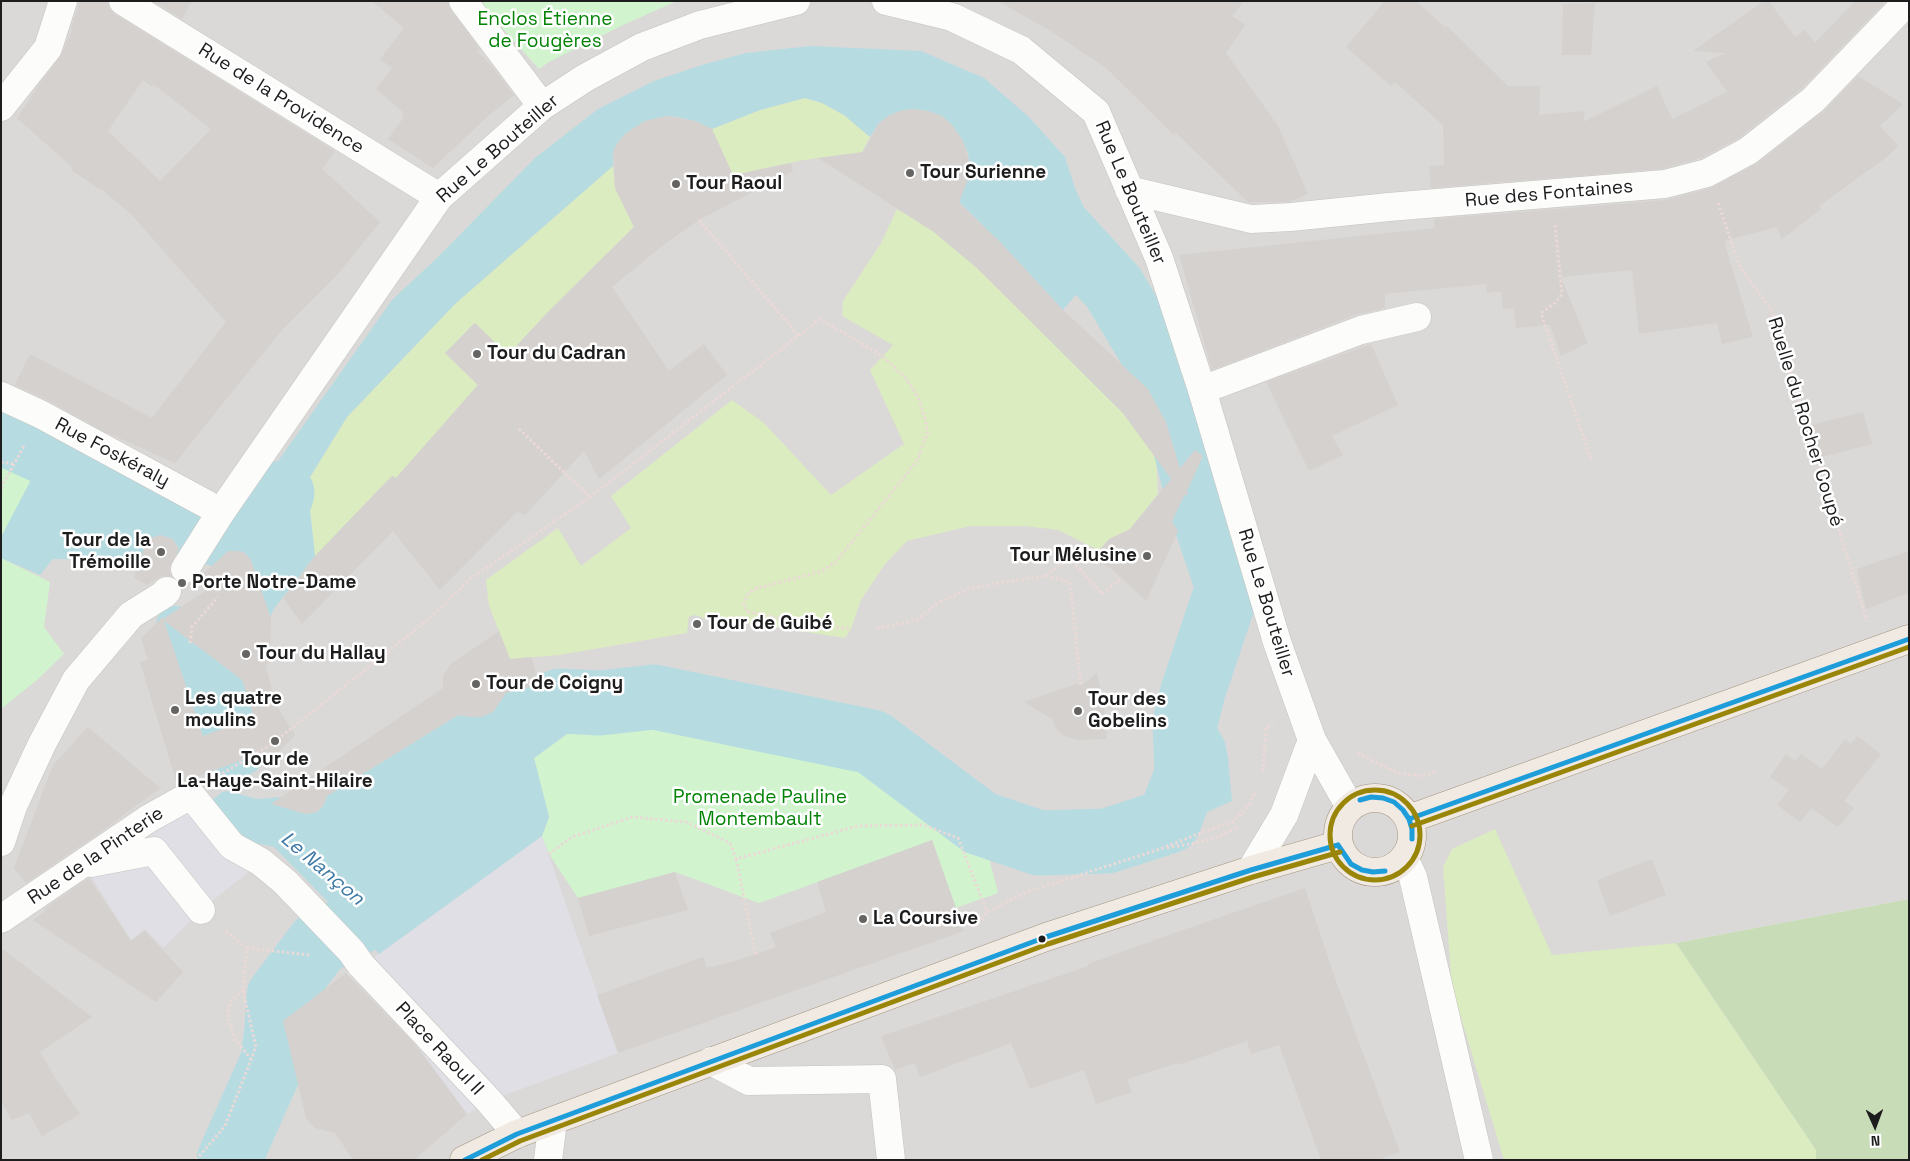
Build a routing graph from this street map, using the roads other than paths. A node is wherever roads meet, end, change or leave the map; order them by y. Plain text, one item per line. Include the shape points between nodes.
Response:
1 (63, 1) edge
2 (123, 1) edge
3 (464, 1) edge
4 (796, 1) edge
5 (886, 1) edge
6 (1908, 1) edge
7 (542, 106) junction
8 (1, 107) edge
9 (1129, 190) junction
10 (439, 197) junction
11 (1417, 317) dead end
12 (1202, 390) junction
13 (1, 396) edge
14 (221, 512) junction
15 (185, 569) dead end
16 (167, 591) dead end
17 (1909, 639) edge
18 (1312, 740) junction
19 (192, 795) joint
20 (1350, 807) junction
21 (1409, 819) junction
22 (1, 842) edge
23 (1338, 845) junction
24 (1404, 858) junction
25 (82, 864) junction
26 (1252, 870) junction
27 (202, 910) road end
28 (1, 919) edge
29 (712, 1061) junction
30 (553, 1121) junction
31 (516, 1134) junction
32 (890, 1159) edge
33 (464, 1160) edge
34 (548, 1160) edge
35 (1479, 1160) edge

1 - 8 street via 48,48
2 - 10 street, Rue de la Providence
3 - 7 street
4 - 7 street, Rue Le Bouteiller via 700,26 642,47
5 - 9 street, Rue Le Bouteiller via 952,17 1021,50 1096,112
6 - 9 street, Rue des Fontaines via 1813,100 1748,150 1707,173 1665,184 1251,219
7 - 10 street, Rue Le Bouteiller
9 - 12 street, Rue Le Bouteiller via 1159,258
10 - 14 street, Rue Le Bouteiller
11 - 12 street via 1361,330
12 - 18 street, Rue Le Bouteiller via 1277,642
13 - 14 street, Rue Foskéraly
14 - 15 street, Rue Le Bouteiller
16 - 22 street via 131,615 76,680 42,744
17 - 21 main road
18 - 20 street, Rue Le Bouteiller
18 - 26 street via 1284,815
19 - 25 street, Rue de la Pinterie via 148,819
19 - 31 street, Place Raoul II via 232,846 261,862 285,882 351,951
20 - 21 main road via 1371,797 1383,798 1394,802
20 - 23 main road via 1338,824
21 - 24 main road via 1412,839
23 - 24 main road via 1351,864 1362,870 1385,871
23 - 26 main road
24 - 35 street via 1413,877
25 - 27 street via 154,851
25 - 28 street, Rue de la Pinterie
26 - 29 main road via 1046,937
29 - 30 main road
29 - 32 street via 749,1081 882,1079
30 - 31 main road
30 - 34 street
31 - 33 main road

